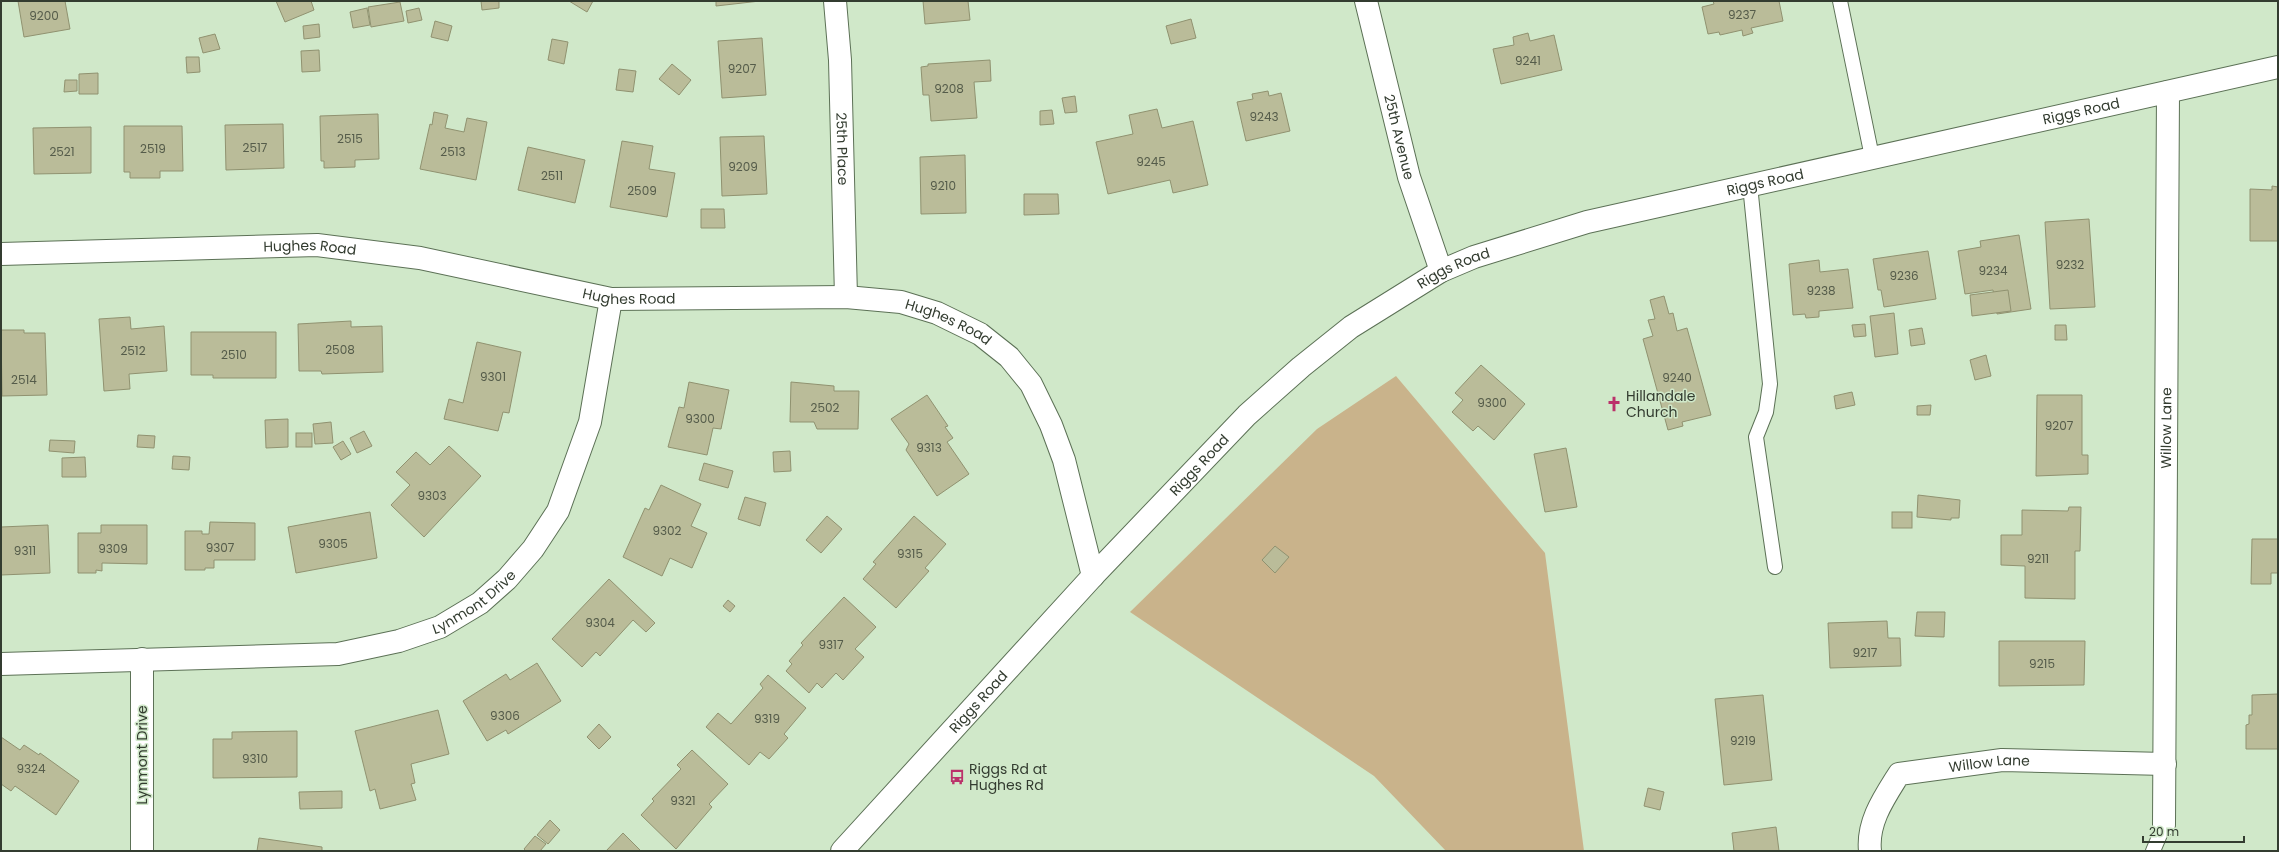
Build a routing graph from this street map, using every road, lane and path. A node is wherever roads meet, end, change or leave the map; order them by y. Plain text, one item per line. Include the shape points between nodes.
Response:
1 (835, 1) edge
2 (1366, 1) edge
3 (1840, 1) edge
4 (2278, 67) edge
5 (2168, 92) junction
6 (1872, 157) junction
7 (1750, 185) junction
8 (1, 254) edge
9 (1441, 271) junction
10 (846, 297) junction
11 (611, 299) junction
12 (1775, 566) dead end
13 (1093, 576) junction
14 (142, 659) junction
15 (1, 664) edge
16 (2165, 764) junction
17 (2164, 824) joint
18 (142, 851) edge
19 (842, 851) edge
20 (1870, 851) edge
21 (2153, 851) edge

1 - 10 street, 25th Place via 840,60
2 - 9 street, 25th Avenue via 1409,177
3 - 6 lane
4 - 5 street, Riggs Road
5 - 6 street, Riggs Road
5 - 16 street, Willow Lane
6 - 7 street, Riggs Road
7 - 9 street, Riggs Road via 1587,222 1480,255
7 - 12 lane via 1770,384 1766,412 1756,436
8 - 11 street, Hughes Road via 317,245 420,258
9 - 13 street, Riggs Road via 1351,327 1301,367 1247,415
10 - 11 street, Hughes Road
10 - 13 street, Hughes Road via 901,302 937,313 980,334 1009,357 1031,384 1051,425 1064,460
11 - 14 street, Lynmont Drive via 590,422 558,511 533,549 507,579 480,603 440,627 399,641 338,654
13 - 19 street, Riggs Road
14 - 15 street, Lynmont Drive
14 - 18 street, Lynmont Drive
16 - 17 street, Willow Lane
16 - 20 street, Willow Lane via 2002,760 1899,774 1878,807 1869,842
17 - 21 lane

